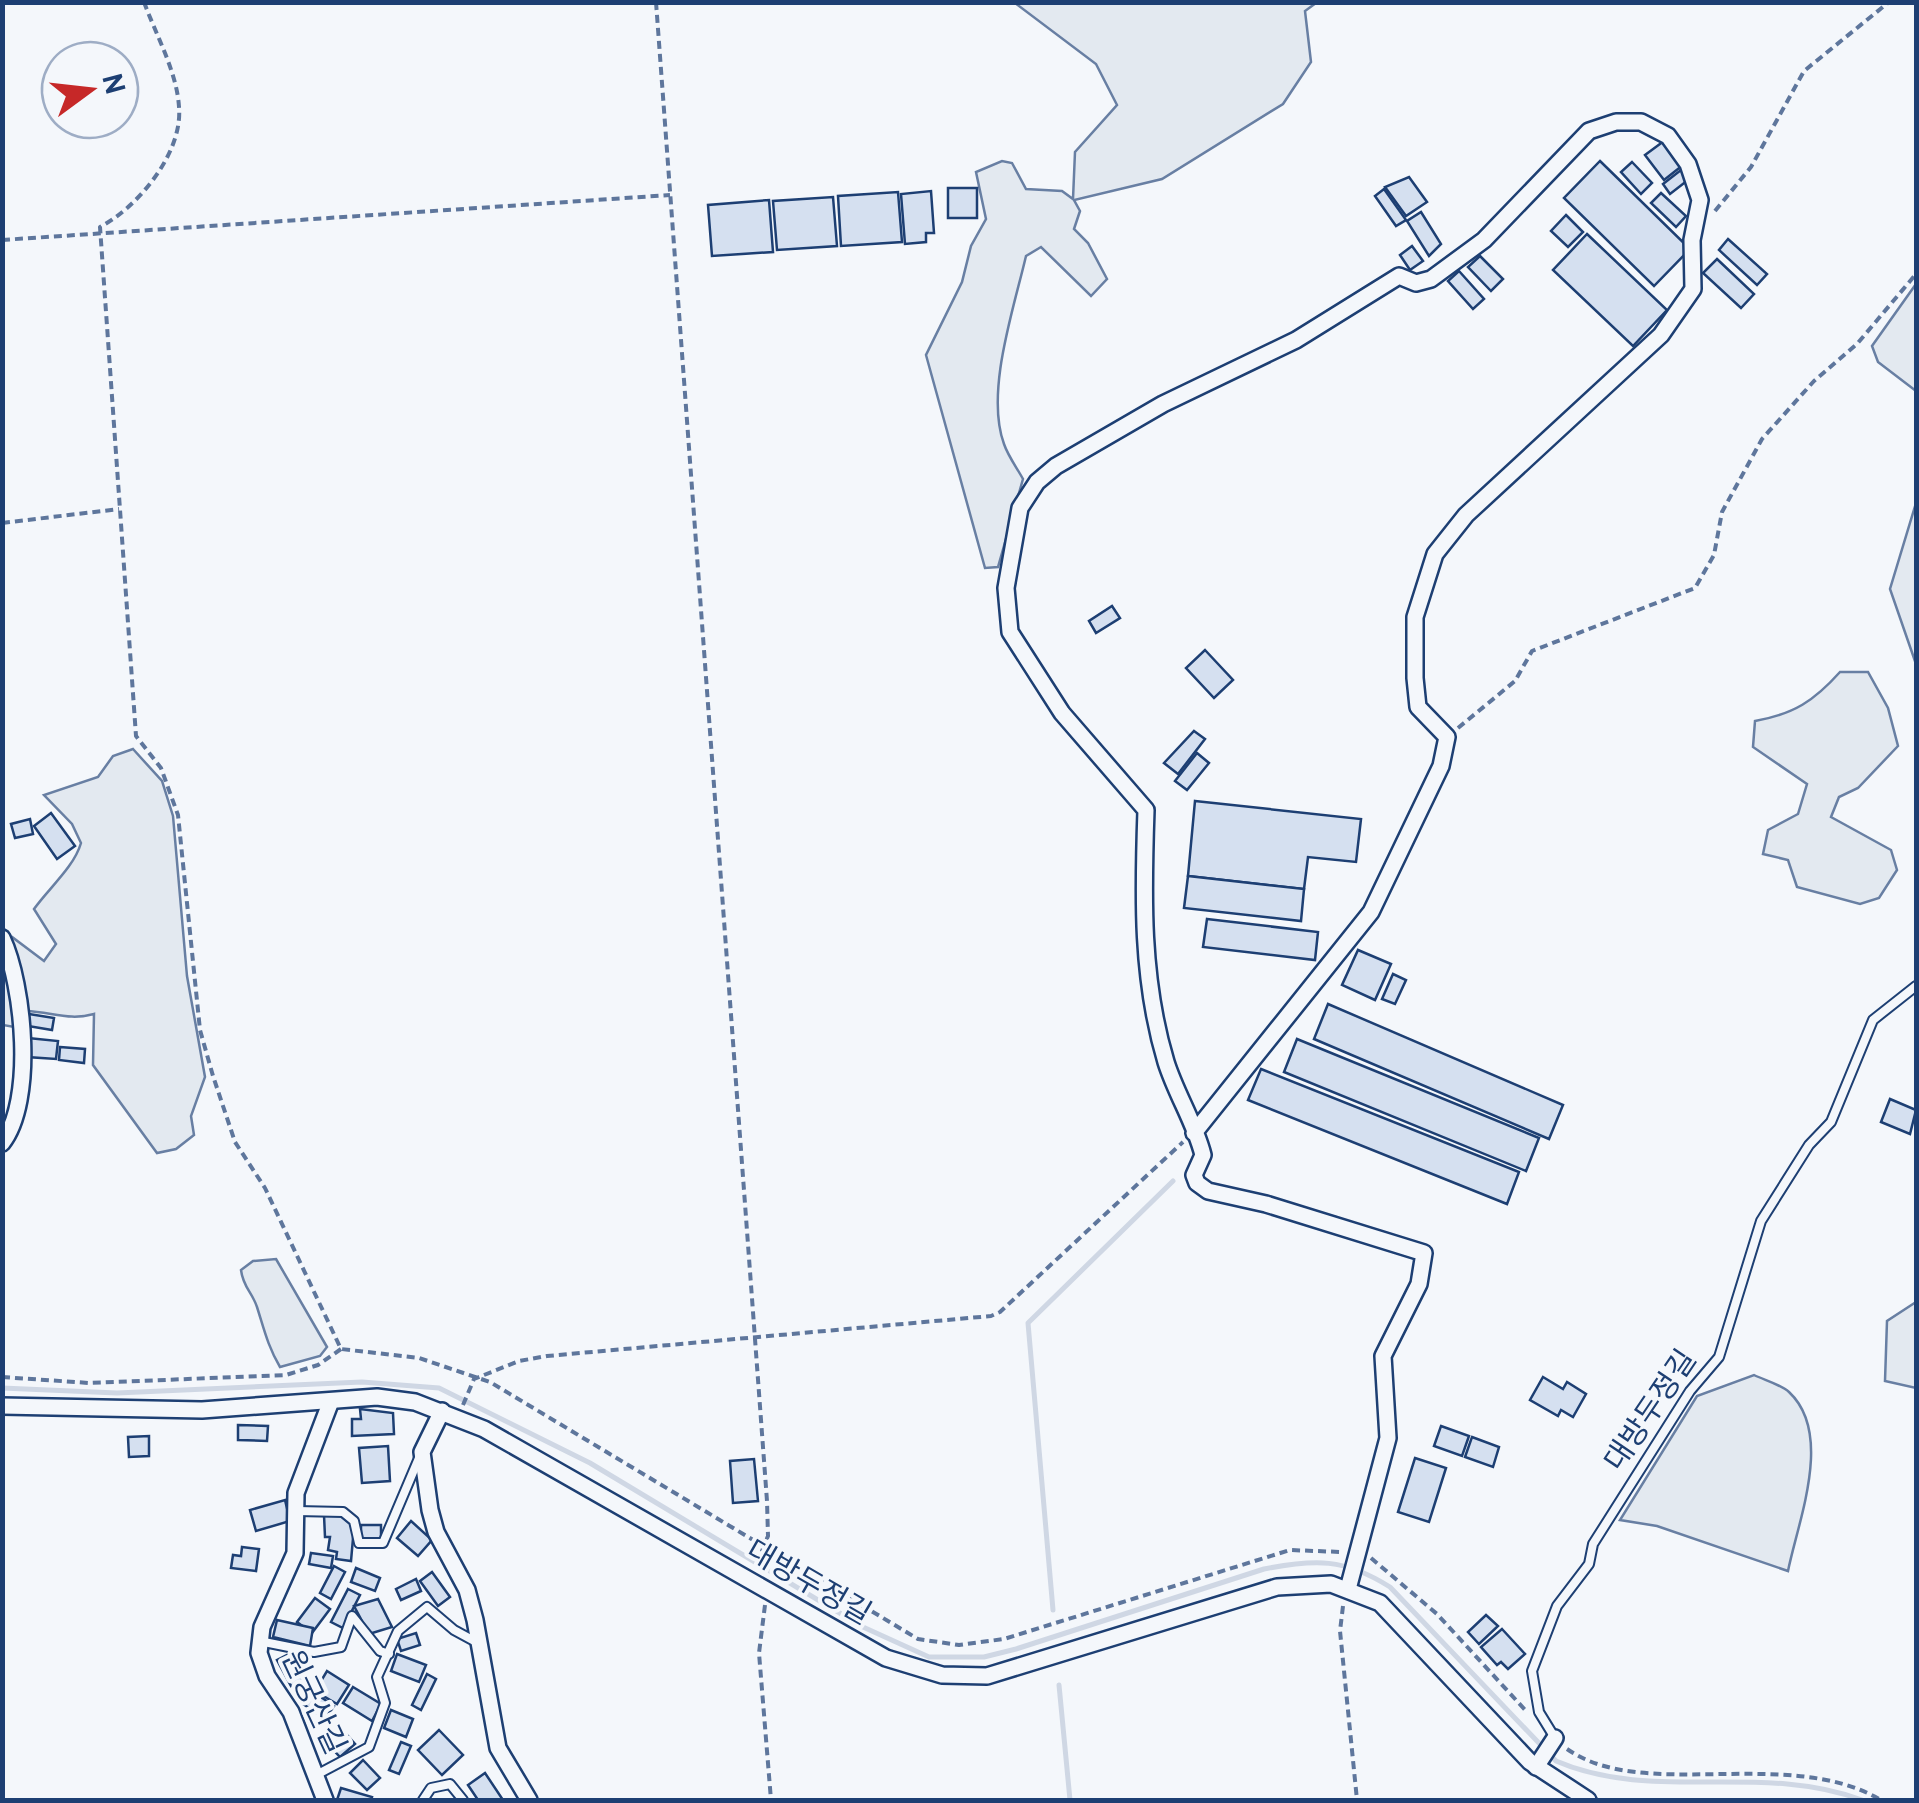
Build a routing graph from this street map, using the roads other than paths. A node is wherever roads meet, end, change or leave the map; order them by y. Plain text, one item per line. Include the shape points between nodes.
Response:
1 (2, 938) edge
2 (1916, 986) edge
3 (1194, 1133) junction
4 (2, 1143) edge
5 (331, 1401) junction
6 (2, 1406) edge
7 (442, 1411) junction
8 (422, 1452) junction
9 (297, 1511) junction
10 (1350, 1584) junction
11 (260, 1641) junction
12 (480, 1644) junction
13 (389, 1654) junction
14 (1554, 1738) joint
15 (1538, 1764) junction
16 (318, 1774) junction
17 (325, 1800) edge
18 (423, 1800) edge
19 (462, 1800) edge
20 (529, 1800) edge
21 (1588, 1800) edge

1 - 4 street via 19,980 20,1054 15,1126
2 - 14 lane, 대방두정길 via 1873,1020 1831,1122 1761,1221 1718,1357 1690,1391 1593,1544 1589,1564 1557,1606 1532,1671 1539,1712
3 - 3 street via 1166,1060 1150,989 1142,929 1146,810 1051,698 1010,632 1010,552 1026,496 1045,473 1088,446 1296,340 1398,276 1416,283 1440,274 1504,222 1589,131 1642,122 1668,136 1688,164 1700,200 1693,290 1661,335 1466,515 1435,554 1415,617 1415,678 1418,707 1447,737 1441,766 1372,912
3 - 10 street via 1203,1155 1194,1175 1202,1188 1424,1253 1419,1284 1383,1356 1388,1438
5 - 6 street, 대방두정길 via 202,1410
5 - 7 street, 대방두정길 via 377,1397
5 - 9 street, 원궁산길 via 296,1493
7 - 8 street
7 - 10 street, 대방두정길 via 886,1658 961,1678 1018,1668 1277,1588
8 - 9 lane via 383,1543 359,1543 354,1522 342,1512
8 - 12 street via 436,1532 466,1590
9 - 11 street, 원궁산길 via 295,1553
10 - 15 street, 대방두정길 via 1380,1603
11 - 13 lane via 329,1652 341,1647 352,1616
11 - 16 street, 원궁산길 via 267,1676
12 - 13 lane via 427,1607 398,1631
12 - 20 street via 493,1733
13 - 16 lane via 376,1677 386,1703 369,1747
14 - 15 street, 대방두정길
15 - 21 street, 대방두정길
16 - 17 street, 원궁산길
18 - 19 lane via 432,1788 450,1784

